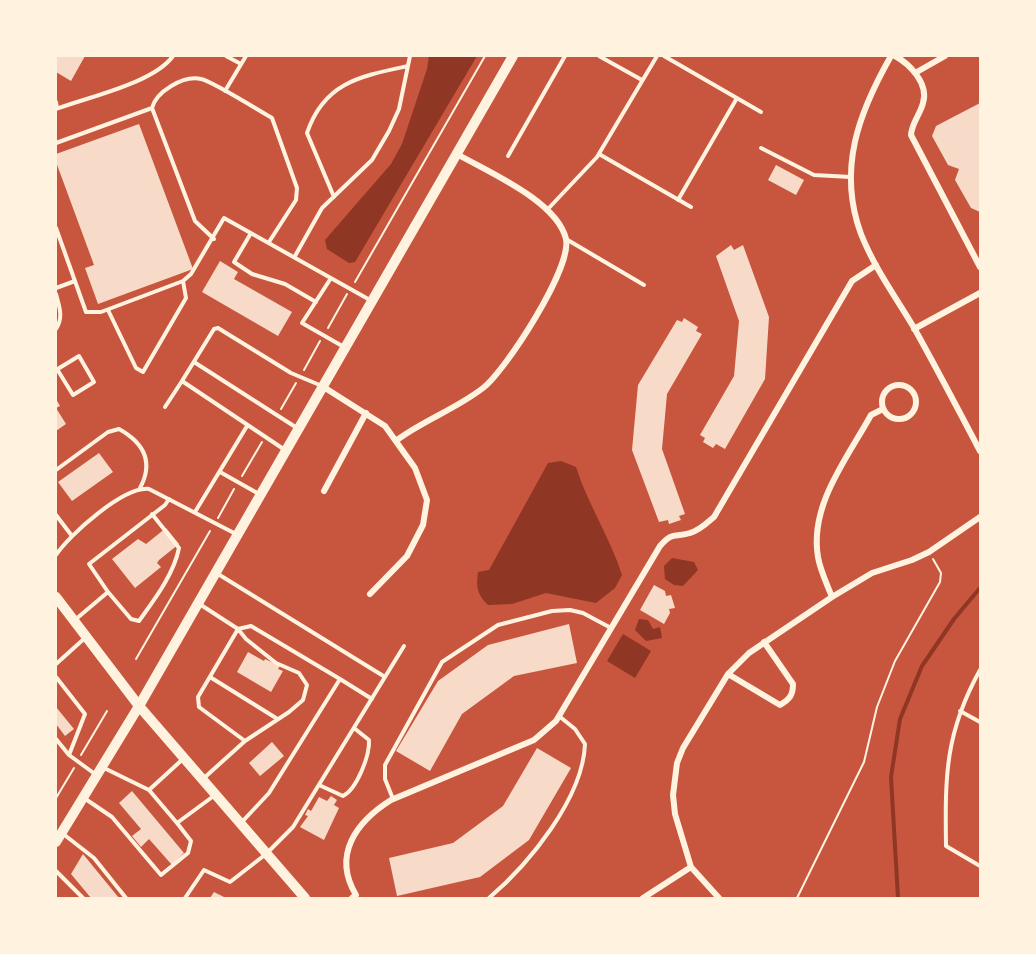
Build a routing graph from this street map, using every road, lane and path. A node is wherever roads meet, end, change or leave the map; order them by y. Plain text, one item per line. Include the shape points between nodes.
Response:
1 (173, 56) edge
2 (226, 56) edge
3 (246, 56) edge
4 (410, 56) edge
5 (485, 56) edge
6 (513, 56) edge
7 (565, 56) edge
8 (599, 56) edge
9 (657, 56) edge
10 (664, 56) edge
11 (893, 56) edge
12 (945, 56) edge
13 (241, 64) junction
14 (408, 66) junction
15 (915, 73) junction
16 (642, 80) junction
17 (225, 92) junction
18 (737, 98) junction
19 (56, 102) edge
20 (56, 108) edge
21 (152, 108) junction
22 (761, 112) dead end
23 (56, 143) edge
24 (761, 148) dead end
25 (457, 154) junction
26 (600, 154) junction
27 (508, 156) dead end
28 (851, 177) junction
29 (334, 197) junction
30 (678, 200) junction
31 (691, 207) dead end
32 (547, 211) junction
33 (56, 228) edge
34 (252, 233) junction
35 (214, 239) junction
36 (566, 239) junction
37 (269, 242) junction
38 (295, 256) junction
39 (876, 265) junction
40 (981, 267) edge
41 (331, 278) junction
42 (75, 281) junction
43 (183, 281) junction
44 (644, 285) dead end
45 (56, 288) edge
46 (351, 289) junction
47 (981, 293) edge
48 (56, 294) edge
49 (372, 301) junction
50 (316, 302) junction
51 (108, 310) junction
52 (56, 329) edge
53 (914, 329) junction
54 (324, 335) junction
55 (345, 347) junction
56 (194, 362) junction
57 (56, 370) edge
58 (300, 376) junction
59 (182, 381) junction
60 (322, 386) junction
61 (165, 407) dead end
62 (883, 409) junction
63 (366, 413) junction
64 (277, 415) junction
65 (247, 426) junction
66 (298, 429) junction
67 (265, 437) junction
68 (397, 440) junction
69 (285, 450) junction
70 (981, 451) edge
71 (56, 470) edge
72 (220, 472) junction
73 (238, 482) junction
74 (140, 488) junction
75 (324, 490) dead end
76 (260, 494) junction
77 (169, 499) junction
78 (195, 512) junction
79 (56, 514) edge
80 (152, 514) junction
81 (981, 517) edge
82 (215, 523) junction
83 (237, 534) junction
84 (72, 536) junction
85 (929, 552) junction
86 (56, 555) edge
87 (215, 572) junction
88 (108, 592) junction
89 (370, 594) dead end
90 (56, 597) edge
91 (832, 597) junction
92 (197, 603) junction
93 (74, 621) junction
94 (611, 628) junction
95 (238, 629) junction
96 (86, 637) junction
97 (764, 642) junction
98 (404, 646) dead end
99 (136, 659) dead end
100 (56, 664) edge
101 (981, 669) edge
102 (728, 674) junction
103 (210, 676) junction
104 (56, 677) edge
105 (385, 677) junction
106 (340, 679) junction
107 (372, 699) junction
108 (139, 706) junction
109 (960, 711) junction
110 (559, 716) junction
111 (276, 718) junction
112 (981, 722) edge
113 (354, 728) junction
114 (56, 739) edge
115 (245, 741) junction
116 (69, 755) junction
117 (184, 758) junction
118 (99, 771) junction
119 (202, 779) junction
120 (319, 784) junction
121 (149, 790) junction
122 (215, 795) junction
123 (83, 797) junction
124 (393, 799) junction
125 (177, 823) junction
126 (240, 824) junction
127 (58, 838) edge
128 (266, 854) junction
129 (981, 866) edge
130 (690, 867) junction
131 (56, 871) edge
132 (83, 898) edge
133 (126, 898) edge
134 (185, 898) edge
135 (305, 898) edge
136 (352, 898) edge
137 (489, 898) edge
138 (643, 898) edge
139 (719, 898) edge
140 (797, 898) edge

1 - 20 lane via 150,77
2 - 13 lane
3 - 13 lane
4 - 14 lane
5 - 46 path
6 - 25 main road
7 - 27 lane
8 - 16 lane
9 - 16 lane
10 - 18 lane
11 - 15 street
11 - 28 street via 860,119
12 - 15 street
13 - 17 lane
14 - 29 lane via 399,109 389,131 372,160
14 - 29 lane via 346,82 331,93 312,117 307,133
15 - 40 street via 924,100 912,123 911,135
16 - 26 lane
17 - 21 lane via 201,78 188,80 166,89
17 - 37 lane via 272,118 297,188 296,200
18 - 22 lane
18 - 30 lane
19 - 20 lane
21 - 23 lane
21 - 35 lane via 195,221
24 - 28 lane via 814,175
25 - 32 street via 537,199
25 - 49 main road
26 - 30 lane
26 - 32 lane
28 - 39 street via 855,214
29 - 38 lane via 322,208
30 - 31 lane
32 - 36 street
33 - 42 lane
34 - 35 lane via 224,218
34 - 37 lane
34 - 50 lane via 234,262
35 - 43 lane
36 - 44 lane
36 - 68 street via 565,254 545,301 486,386
37 - 38 lane
38 - 41 lane
39 - 53 street
39 - 94 street via 852,280 714,517 689,534 668,537
41 - 46 lane
41 - 50 lane
42 - 45 lane
42 - 51 lane via 86,312
43 - 51 lane
43 - 51 lane via 186,298 143,372 136,368
46 - 49 lane
46 - 54 path
47 - 53 street
48 - 52 lane via 61,311
49 - 55 main road
50 - 54 lane via 302,323
53 - 70 street
54 - 55 lane
54 - 58 path
55 - 60 main road
56 - 58 lane via 218,328
56 - 59 lane
56 - 64 lane
57 - 57 lane via 73,395 94,382 79,356
58 - 60 lane
58 - 64 path
59 - 61 lane
59 - 65 lane
60 - 63 street
60 - 66 main road
62 - 62 street via 897,420 909,417 916,408 915,396 908,387 892,386 884,393
62 - 91 street via 872,415 822,502 817,529 818,557
63 - 68 street
63 - 75 street
64 - 66 lane
65 - 67 lane
65 - 72 lane
66 - 69 main road
67 - 69 lane
67 - 73 path
68 - 89 street via 415,468 427,500 423,525 407,556
69 - 76 main road
71 - 74 lane via 108,432 120,429 129,434 146,456 149,472
72 - 73 lane
72 - 78 lane
73 - 76 lane
73 - 82 path
74 - 77 lane
74 - 84 lane via 122,497
76 - 83 main road
77 - 78 lane
77 - 80 lane
78 - 82 lane
79 - 84 lane
80 - 88 lane via 89,564
80 - 88 lane via 179,548 176,562 139,621 131,619
81 - 85 street
82 - 83 lane
82 - 99 path
83 - 87 main road
84 - 86 lane
85 - 91 street via 873,573
85 - 140 path via 940,573 940,582 895,661 880,699 864,762
87 - 92 main road
87 - 105 lane
88 - 93 lane
90 - 93 main road
91 - 97 street
92 - 95 lane
92 - 108 main road
93 - 96 main road
94 - 110 street
94 - 124 lane via 584,613 552,611 498,625 442,662 385,765 385,779
95 - 103 lane
95 - 106 lane via 251,626
95 - 111 lane via 276,663 299,672 307,685 303,700
96 - 100 lane
96 - 108 main road
97 - 102 street
97 - 102 street via 793,684 788,701 780,705 769,701
98 - 105 lane
101 - 109 lane
102 - 130 street via 677,763 675,814
103 - 111 lane
103 - 115 lane via 198,697 200,707
104 - 116 lane via 85,714
105 - 107 lane
106 - 107 lane
106 - 126 lane via 269,793
107 - 113 lane
108 - 117 main road
108 - 118 main road
109 - 112 lane
109 - 129 lane via 945,778 946,846
110 - 124 street via 534,740
110 - 137 lane via 585,744 579,780 544,838
111 - 115 lane
113 - 120 lane
113 - 120 lane via 369,740 370,747 354,784 343,796
114 - 116 lane
115 - 119 lane
116 - 118 lane
117 - 119 main road
117 - 121 lane
118 - 121 lane
118 - 123 main road
119 - 122 main road
120 - 128 lane via 292,827
121 - 125 lane
122 - 125 lane
122 - 126 main road
123 - 125 lane via 112,817 161,876 188,853 191,841
123 - 127 main road
124 - 136 street via 370,813 355,834 345,862 348,881 356,895
126 - 128 main road
127 - 133 lane via 94,858
128 - 134 lane via 230,882 204,870
128 - 135 main road
130 - 138 street
130 - 139 street
131 - 132 lane

